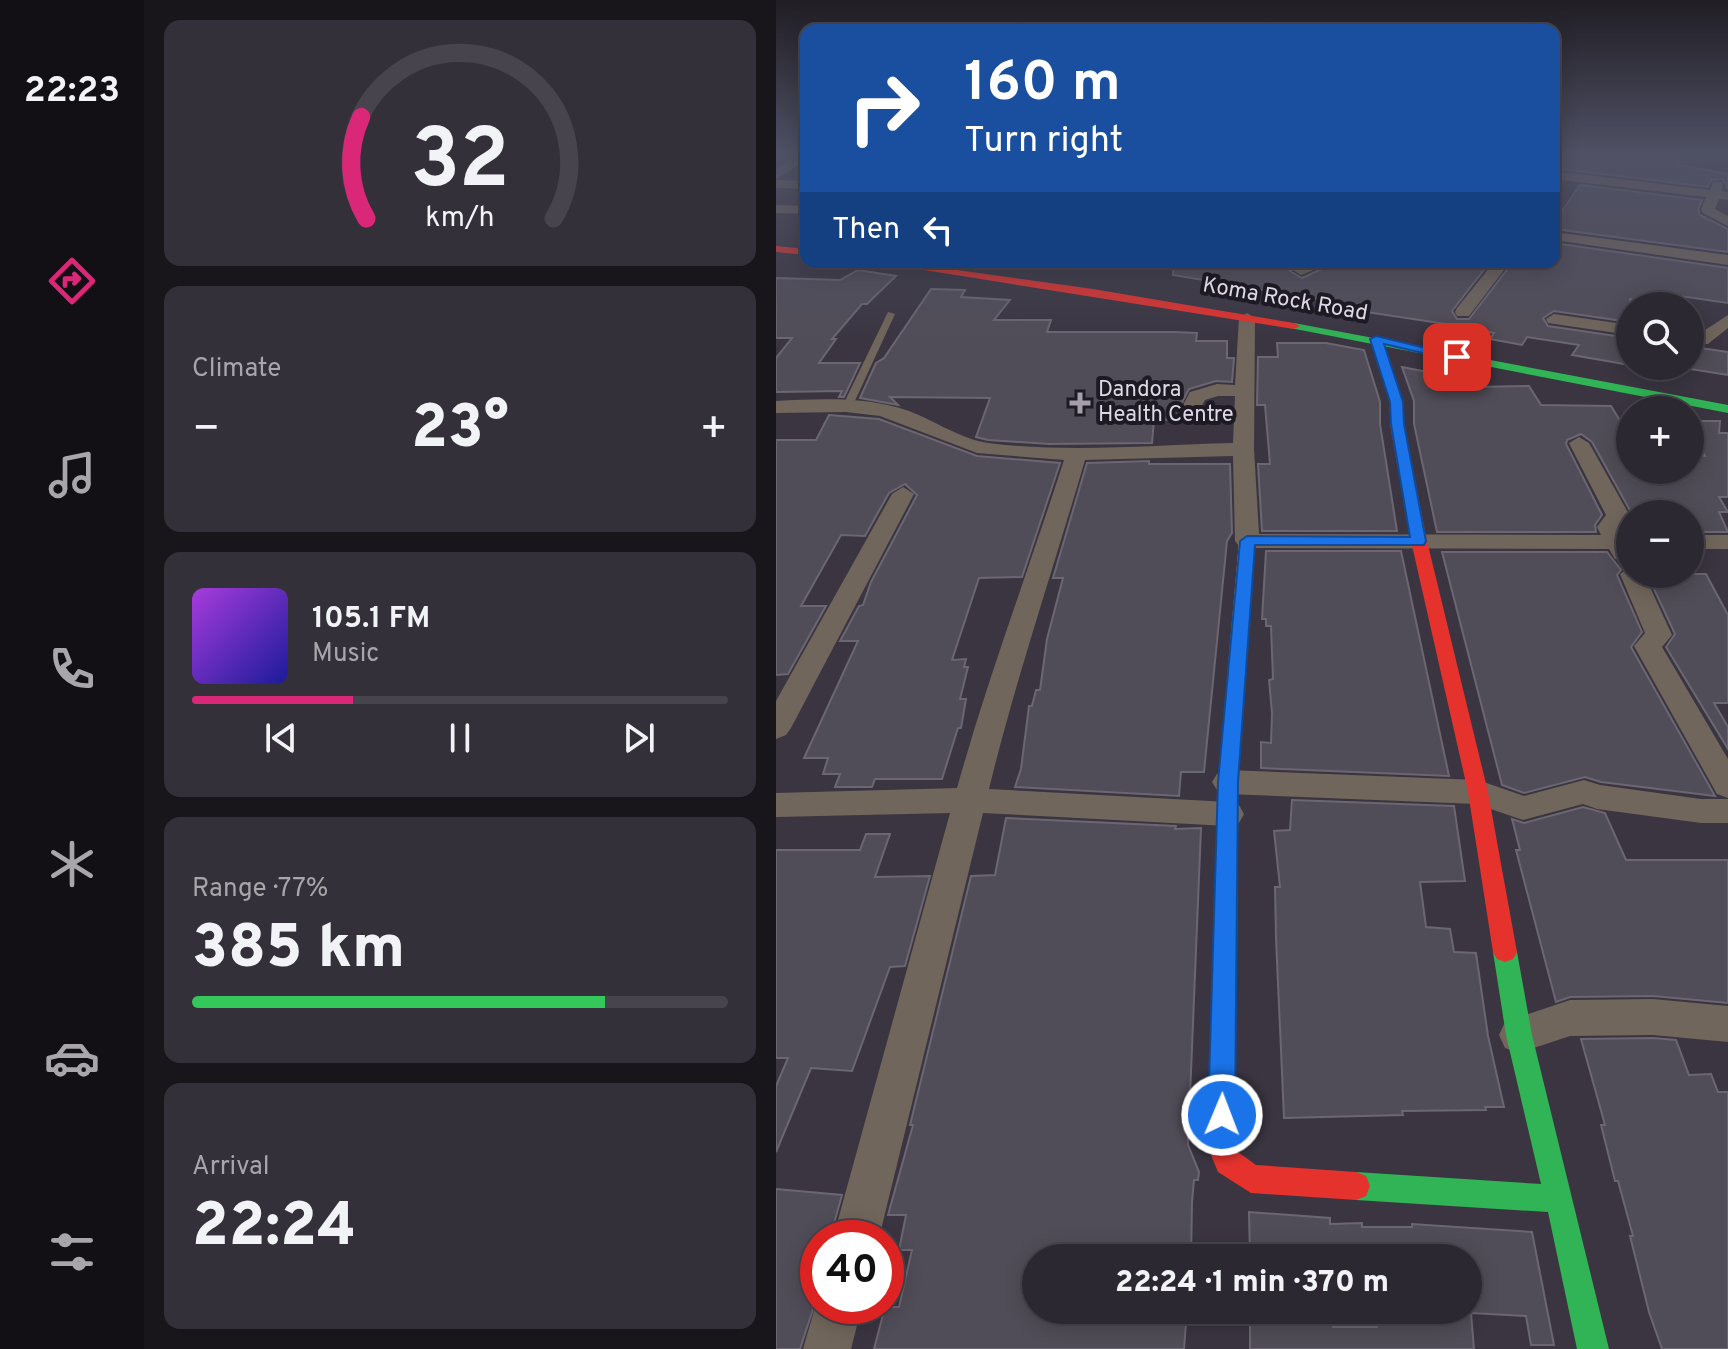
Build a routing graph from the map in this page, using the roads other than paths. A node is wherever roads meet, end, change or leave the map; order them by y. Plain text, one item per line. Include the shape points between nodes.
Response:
1 (1560, 237) edge
2 (776, 249) edge
3 (800, 251) edge
4 (1728, 260) edge
5 (918, 268) edge
6 (1307, 268) edge
7 (1497, 268) edge
8 (1301, 270) dead end
9 (1463, 312) dead end
10 (891, 314) dead end
11 (1247, 318) junction
12 (1554, 319) dead end
13 (1728, 320) edge
14 (1616, 328) edge
15 (1704, 338) edge
16 (1376, 339) junction
17 (1244, 391) junction
18 (848, 405) junction
19 (776, 407) edge
20 (1192, 407) dead end
21 (1728, 409) edge
22 (1579, 443) dead end
23 (1243, 449) junction
24 (1076, 454) junction
25 (903, 494) dead end
26 (1616, 512) edge
27 (1616, 518) edge
28 (1616, 534) edge
29 (1247, 541) junction
30 (1419, 541) junction
31 (1616, 542) edge
32 (1704, 542) edge
33 (1728, 542) edge
34 (1638, 588) edge
35 (776, 728) edge
36 (1228, 782) junction
37 (1728, 786) edge
38 (1478, 792) junction
39 (972, 800) junction
40 (776, 805) edge
41 (1728, 811) edge
42 (1228, 814) junction
43 (1728, 1024) edge
44 (1519, 1035) junction
45 (1559, 1199) junction
46 (861, 1220) edge
47 (833, 1324) edge
48 (827, 1349) edge
49 (1593, 1349) edge

1 - 4 street
2 - 3 street
5 - 11 street, Koma Rock Road
6 - 8 street
7 - 9 street
10 - 18 lane
11 - 16 street, Koma Rock Road
11 - 17 street
12 - 14 street
13 - 15 street
16 - 21 street, Koma Rock Road
16 - 30 street via 1397,402
17 - 20 street via 1206,392
17 - 23 street
18 - 19 street
18 - 24 street via 914,419 958,442 985,448
22 - 26 street
23 - 24 street
23 - 29 street
24 - 39 street via 994,707
25 - 35 street
27 - 28 street via 1609,527
29 - 30 street
29 - 36 street
30 - 31 street
30 - 38 street
32 - 33 street
34 - 37 street via 1659,635 1648,646
36 - 38 street
36 - 42 street
38 - 41 street via 1523,808 1584,792
38 - 44 street
39 - 40 street
39 - 42 street
39 - 46 street
42 - 45 street via 1221,1145 1228,1162 1251,1179
43 - 44 street via 1653,1017 1570,1018
44 - 45 street
45 - 49 street
47 - 48 street

